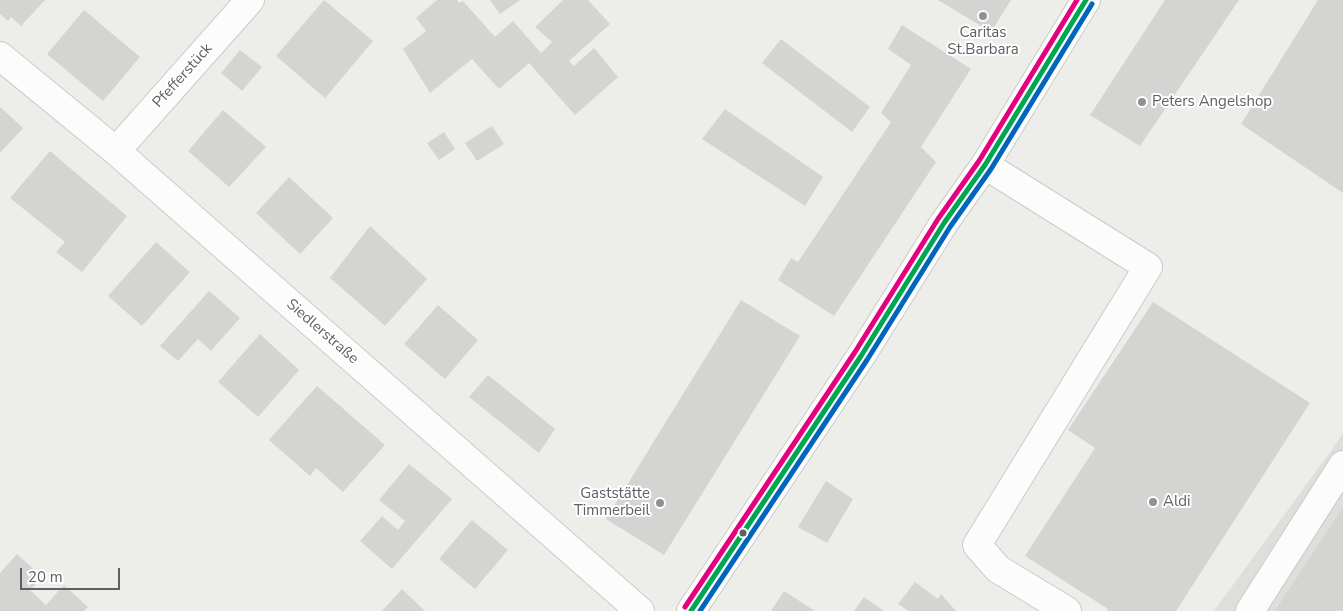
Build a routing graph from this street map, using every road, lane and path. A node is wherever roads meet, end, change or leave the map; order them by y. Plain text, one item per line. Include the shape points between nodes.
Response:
1 (250, 0) edge
2 (1086, 0) edge
3 (0, 56) edge
4 (116, 151) junction
5 (985, 165) junction
6 (1343, 466) edge
7 (640, 611) edge
8 (691, 611) edge
9 (1067, 611) edge
10 (1250, 611) edge

1 - 4 street, Pfefferstück
2 - 5 street
3 - 4 street, Siedlerstraße
4 - 7 street, Siedlerstraße
5 - 8 street
5 - 9 street via 1148,267 977,545 998,569
6 - 10 street

